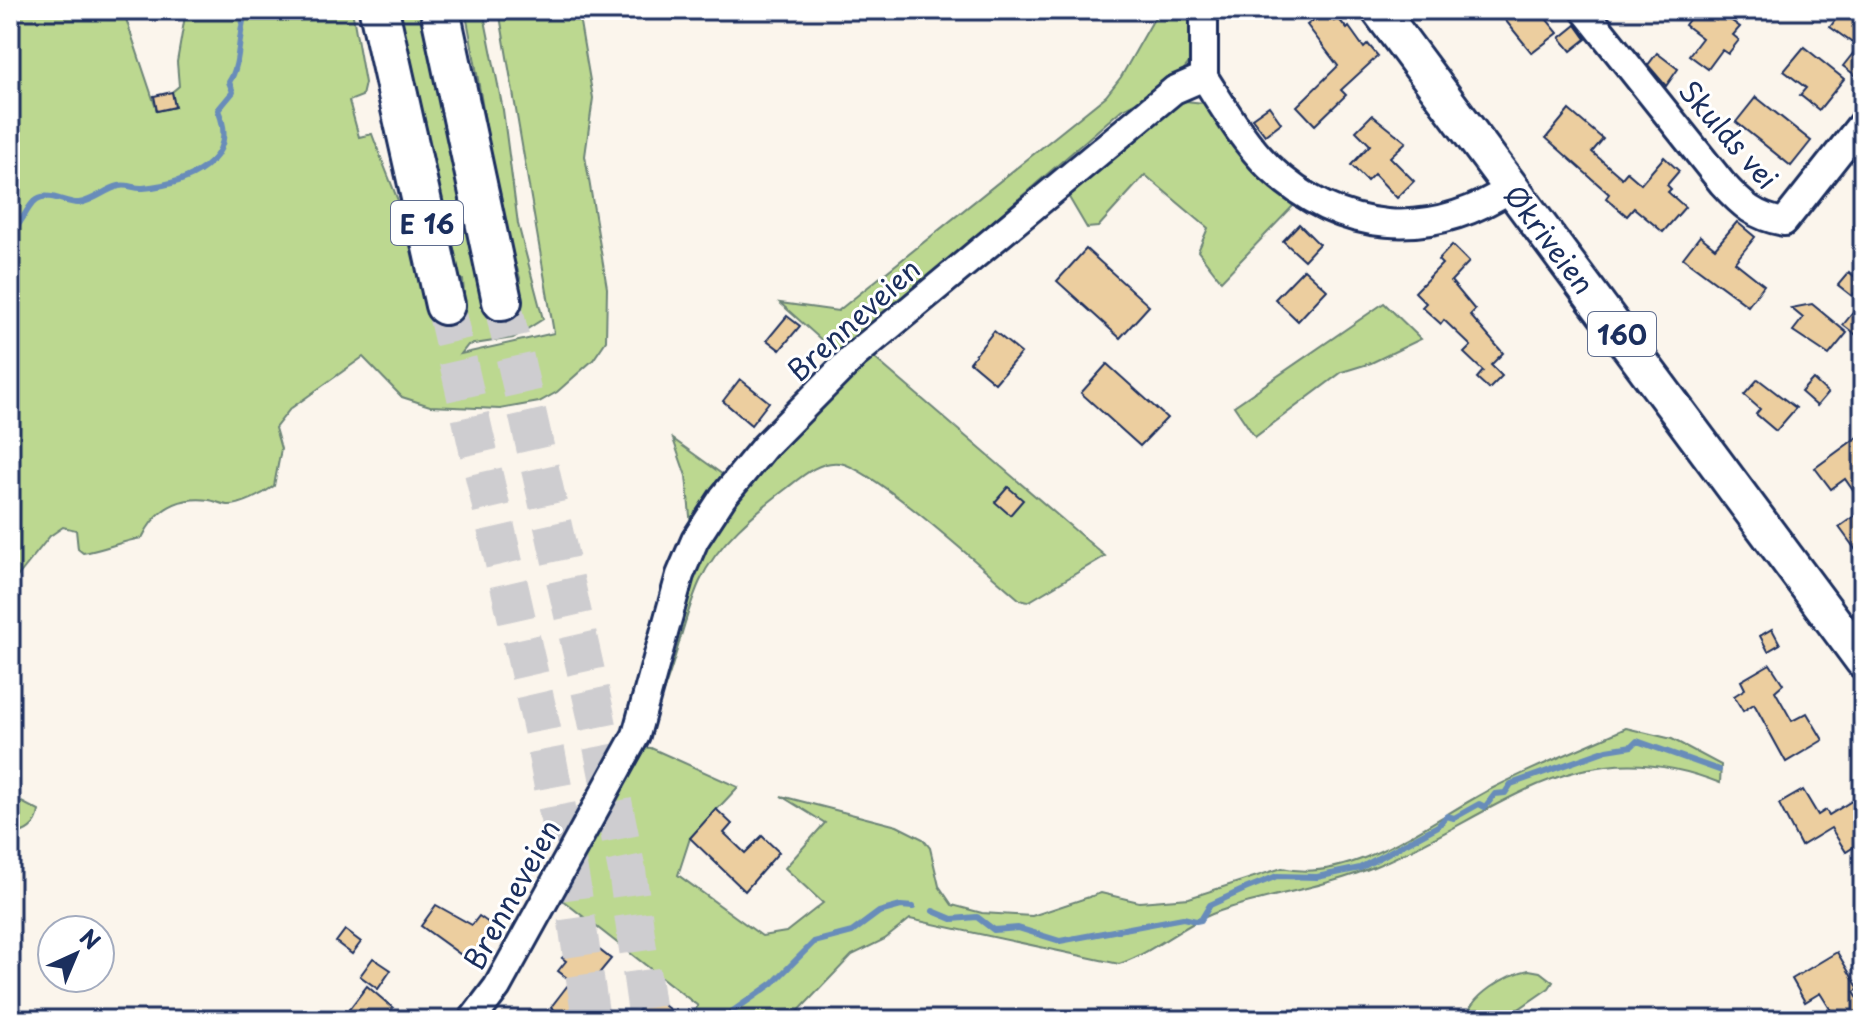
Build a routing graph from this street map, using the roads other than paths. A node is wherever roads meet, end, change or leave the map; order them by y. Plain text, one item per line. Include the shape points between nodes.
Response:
1 (379, 10) edge
2 (440, 10) edge
3 (1204, 10) edge
4 (1379, 10) edge
5 (1584, 10) edge
6 (1204, 77) junction
7 (1863, 122) edge
8 (1511, 188) junction
9 (502, 301) tunnel mouth
10 (445, 305) tunnel mouth
11 (1863, 661) edge
12 (472, 1020) edge

1 - 10 highway, E 16
2 - 9 highway, E 16
3 - 6 street
4 - 8 main road, Økriveien / 160
5 - 7 street, Skulds vei via 1722,183 1761,218 1784,222
6 - 8 street via 1237,129 1269,166 1313,198 1350,215 1383,224 1419,225 1465,214
6 - 12 street, Brenneveien via 1174,90 855,355 723,497 680,575 636,735 497,987
8 - 11 main road, Økriveien / 160

